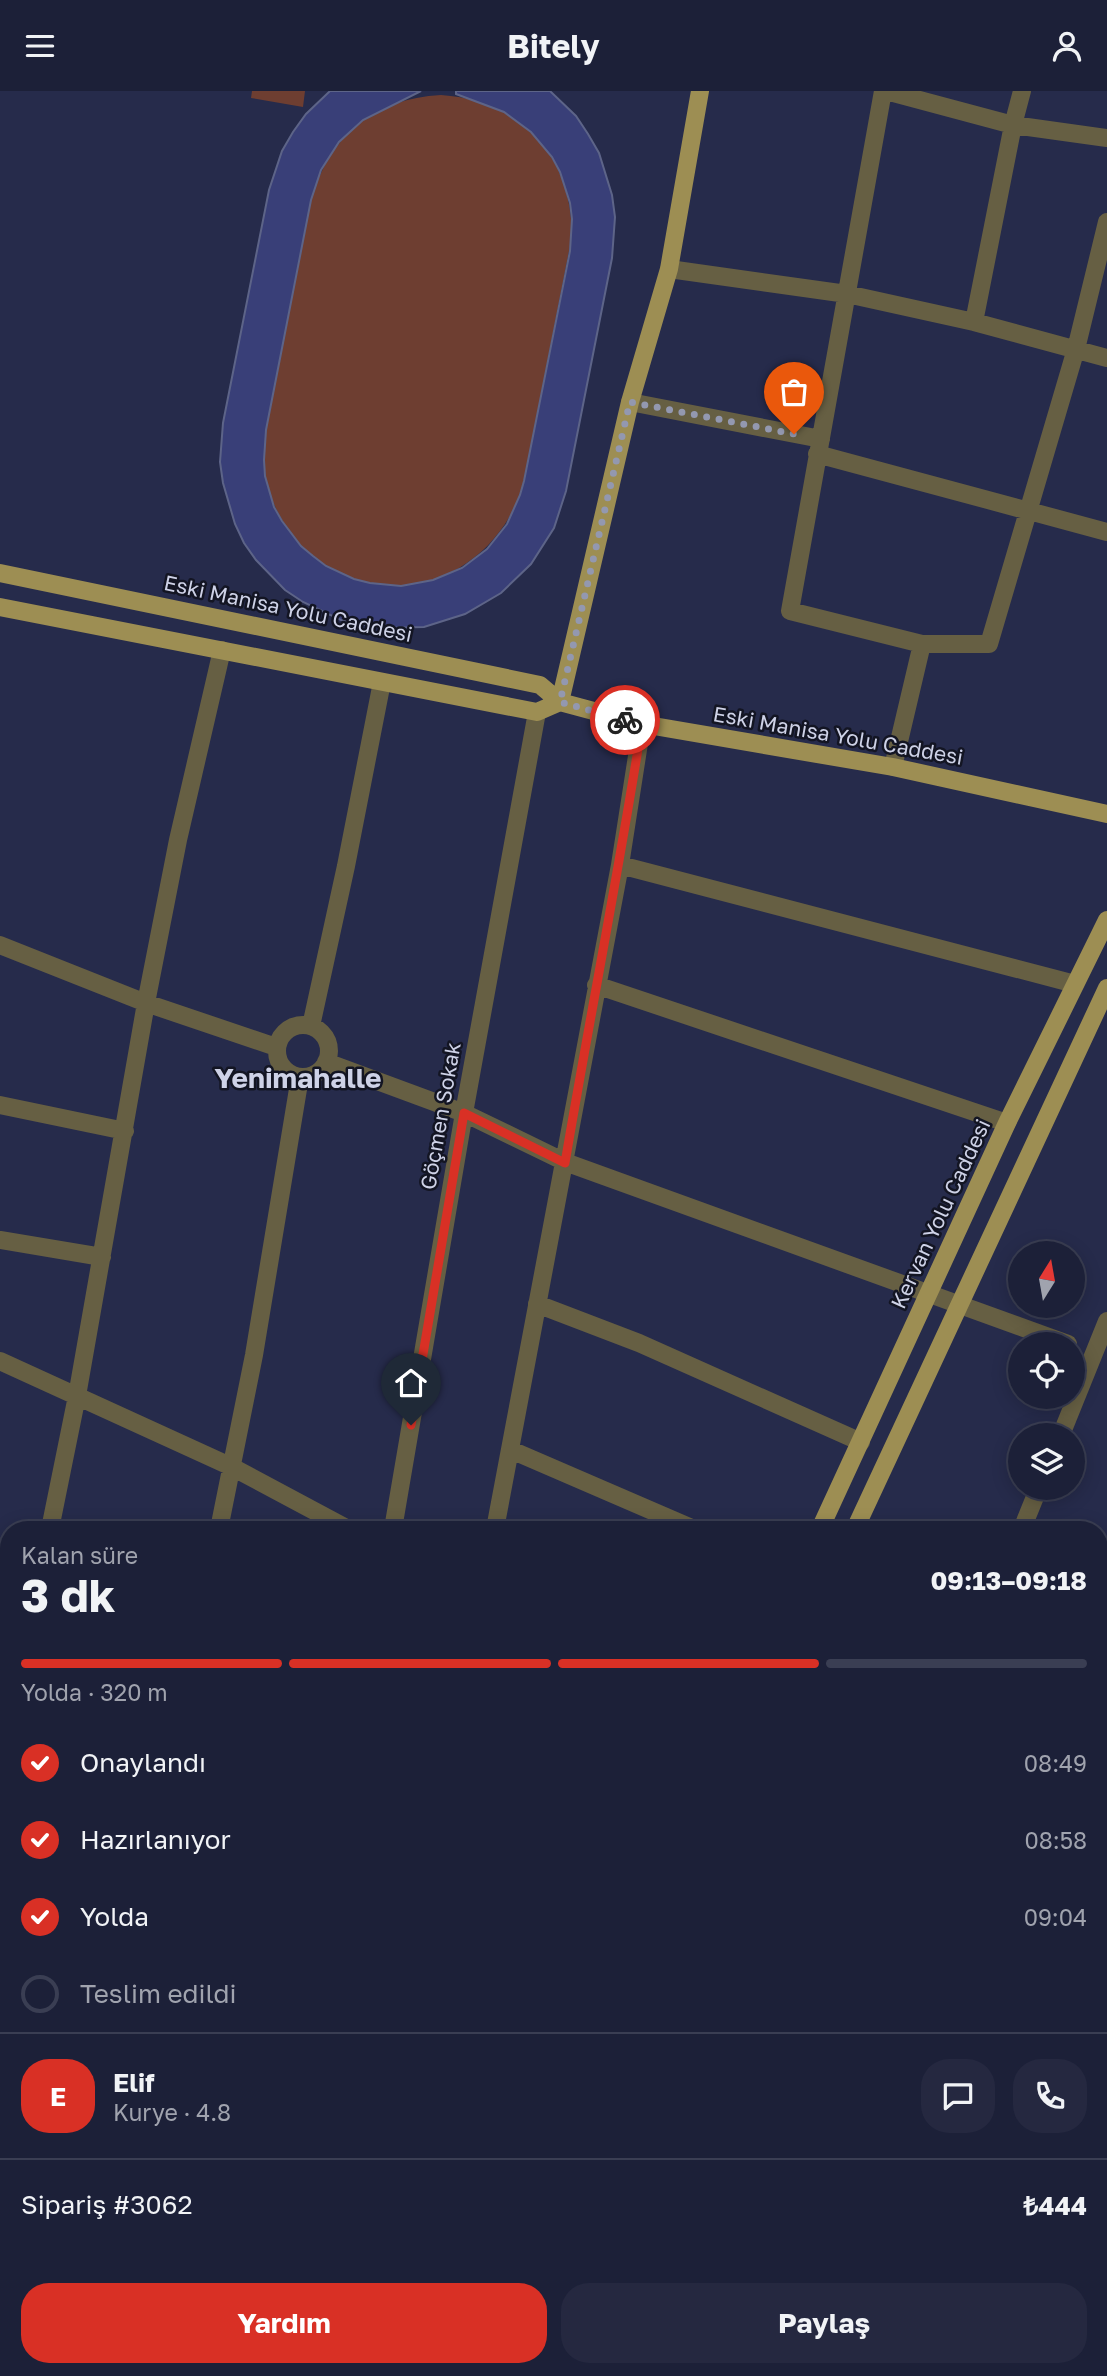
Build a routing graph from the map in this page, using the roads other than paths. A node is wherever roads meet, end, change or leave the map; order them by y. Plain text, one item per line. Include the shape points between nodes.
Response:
1 (700, 91) edge
2 (885, 91) edge
3 (1022, 91) edge
4 (1013, 125) junction
5 (1107, 138) edge
6 (1107, 222) edge
7 (669, 269) junction
8 (847, 294) junction
9 (974, 321) junction
10 (1076, 349) junction
11 (1107, 358) edge
12 (630, 402) junction
13 (819, 447) junction
14 (1029, 511) junction
15 (1107, 532) edge
16 (0, 573) edge
17 (0, 607) edge
18 (922, 644) junction
19 (222, 650) junction
20 (382, 682) junction
21 (560, 702) junction
22 (537, 712) junction
23 (642, 724) junction
24 (893, 767) junction
25 (1107, 814) edge
26 (620, 865) junction
27 (1107, 920) edge
28 (0, 945) edge
29 (1075, 984) junction
30 (596, 985) junction
31 (1107, 988) edge
32 (146, 1003) junction
33 (1102, 1011) edge
34 (311, 1026) junction
35 (276, 1047) junction
36 (326, 1062) junction
37 (300, 1077) junction
38 (0, 1105) edge
39 (464, 1113) junction
40 (1007, 1123) junction
41 (125, 1131) junction
42 (565, 1163) junction
43 (0, 1240) edge
44 (102, 1258) junction
45 (929, 1295) junction
46 (537, 1304) junction
47 (960, 1306) junction
48 (1107, 1321) edge
49 (1033, 1332) edge
50 (1100, 1356) edge
51 (0, 1361) edge
52 (77, 1396) junction
53 (1067, 1423) edge
54 (861, 1442) junction
55 (511, 1450) junction
56 (232, 1467) junction
57 (1034, 1500) edge
58 (52, 1521) edge
59 (221, 1521) edge
60 (333, 1521) edge
61 (394, 1521) edge
62 (497, 1521) edge
63 (675, 1521) edge
64 (824, 1521) edge
65 (859, 1521) edge
66 (1025, 1521) edge

1 - 7 main road
2 - 4 street
2 - 8 street
3 - 4 street
4 - 5 street
4 - 9 street
6 - 10 street
7 - 8 street
7 - 12 main road
8 - 9 street
8 - 13 street
9 - 10 street
10 - 11 street
10 - 14 street
12 - 13 street
12 - 21 main road
13 - 14 street
13 - 18 street via 790,611
14 - 15 street
14 - 18 street via 989,644
16 - 21 main road, Eski Manisa Yolu Caddesi via 540,685
17 - 19 main road
18 - 24 street
19 - 20 main road
19 - 32 street
20 - 22 main road
20 - 34 street
21 - 22 main road
21 - 23 main road, Eski Manisa Yolu Caddesi
22 - 39 street, Göçmen Sokak
23 - 24 main road, Eski Manisa Yolu Caddesi
23 - 26 street
24 - 25 main road, Eski Manisa Yolu Caddesi
26 - 29 street
26 - 30 street
27 - 29 main road, Kervan Yolu Caddesi
28 - 32 street
29 - 40 main road, Kervan Yolu Caddesi
30 - 40 street
30 - 42 street
31 - 33 main road
32 - 35 street
32 - 41 street
33 - 47 main road
34 - 35 street via 289,1028
34 - 36 street via 325,1036
35 - 37 street via 282,1067
36 - 37 street via 316,1073
36 - 39 street
37 - 56 street
38 - 41 street
39 - 42 street
39 - 61 street, Göçmen Sokak
40 - 45 main road, Kervan Yolu Caddesi
41 - 44 street
42 - 45 street
42 - 46 street
43 - 44 street
44 - 52 street
45 - 47 street
45 - 54 main road, Kervan Yolu Caddesi
46 - 54 street via 639,1343
46 - 55 street
47 - 49 street
47 - 65 main road
48 - 50 street
50 - 53 street
51 - 52 street
52 - 56 street
52 - 58 street
54 - 64 main road, Kervan Yolu Caddesi
55 - 62 street
55 - 63 street
56 - 59 street
56 - 60 street
57 - 66 street

